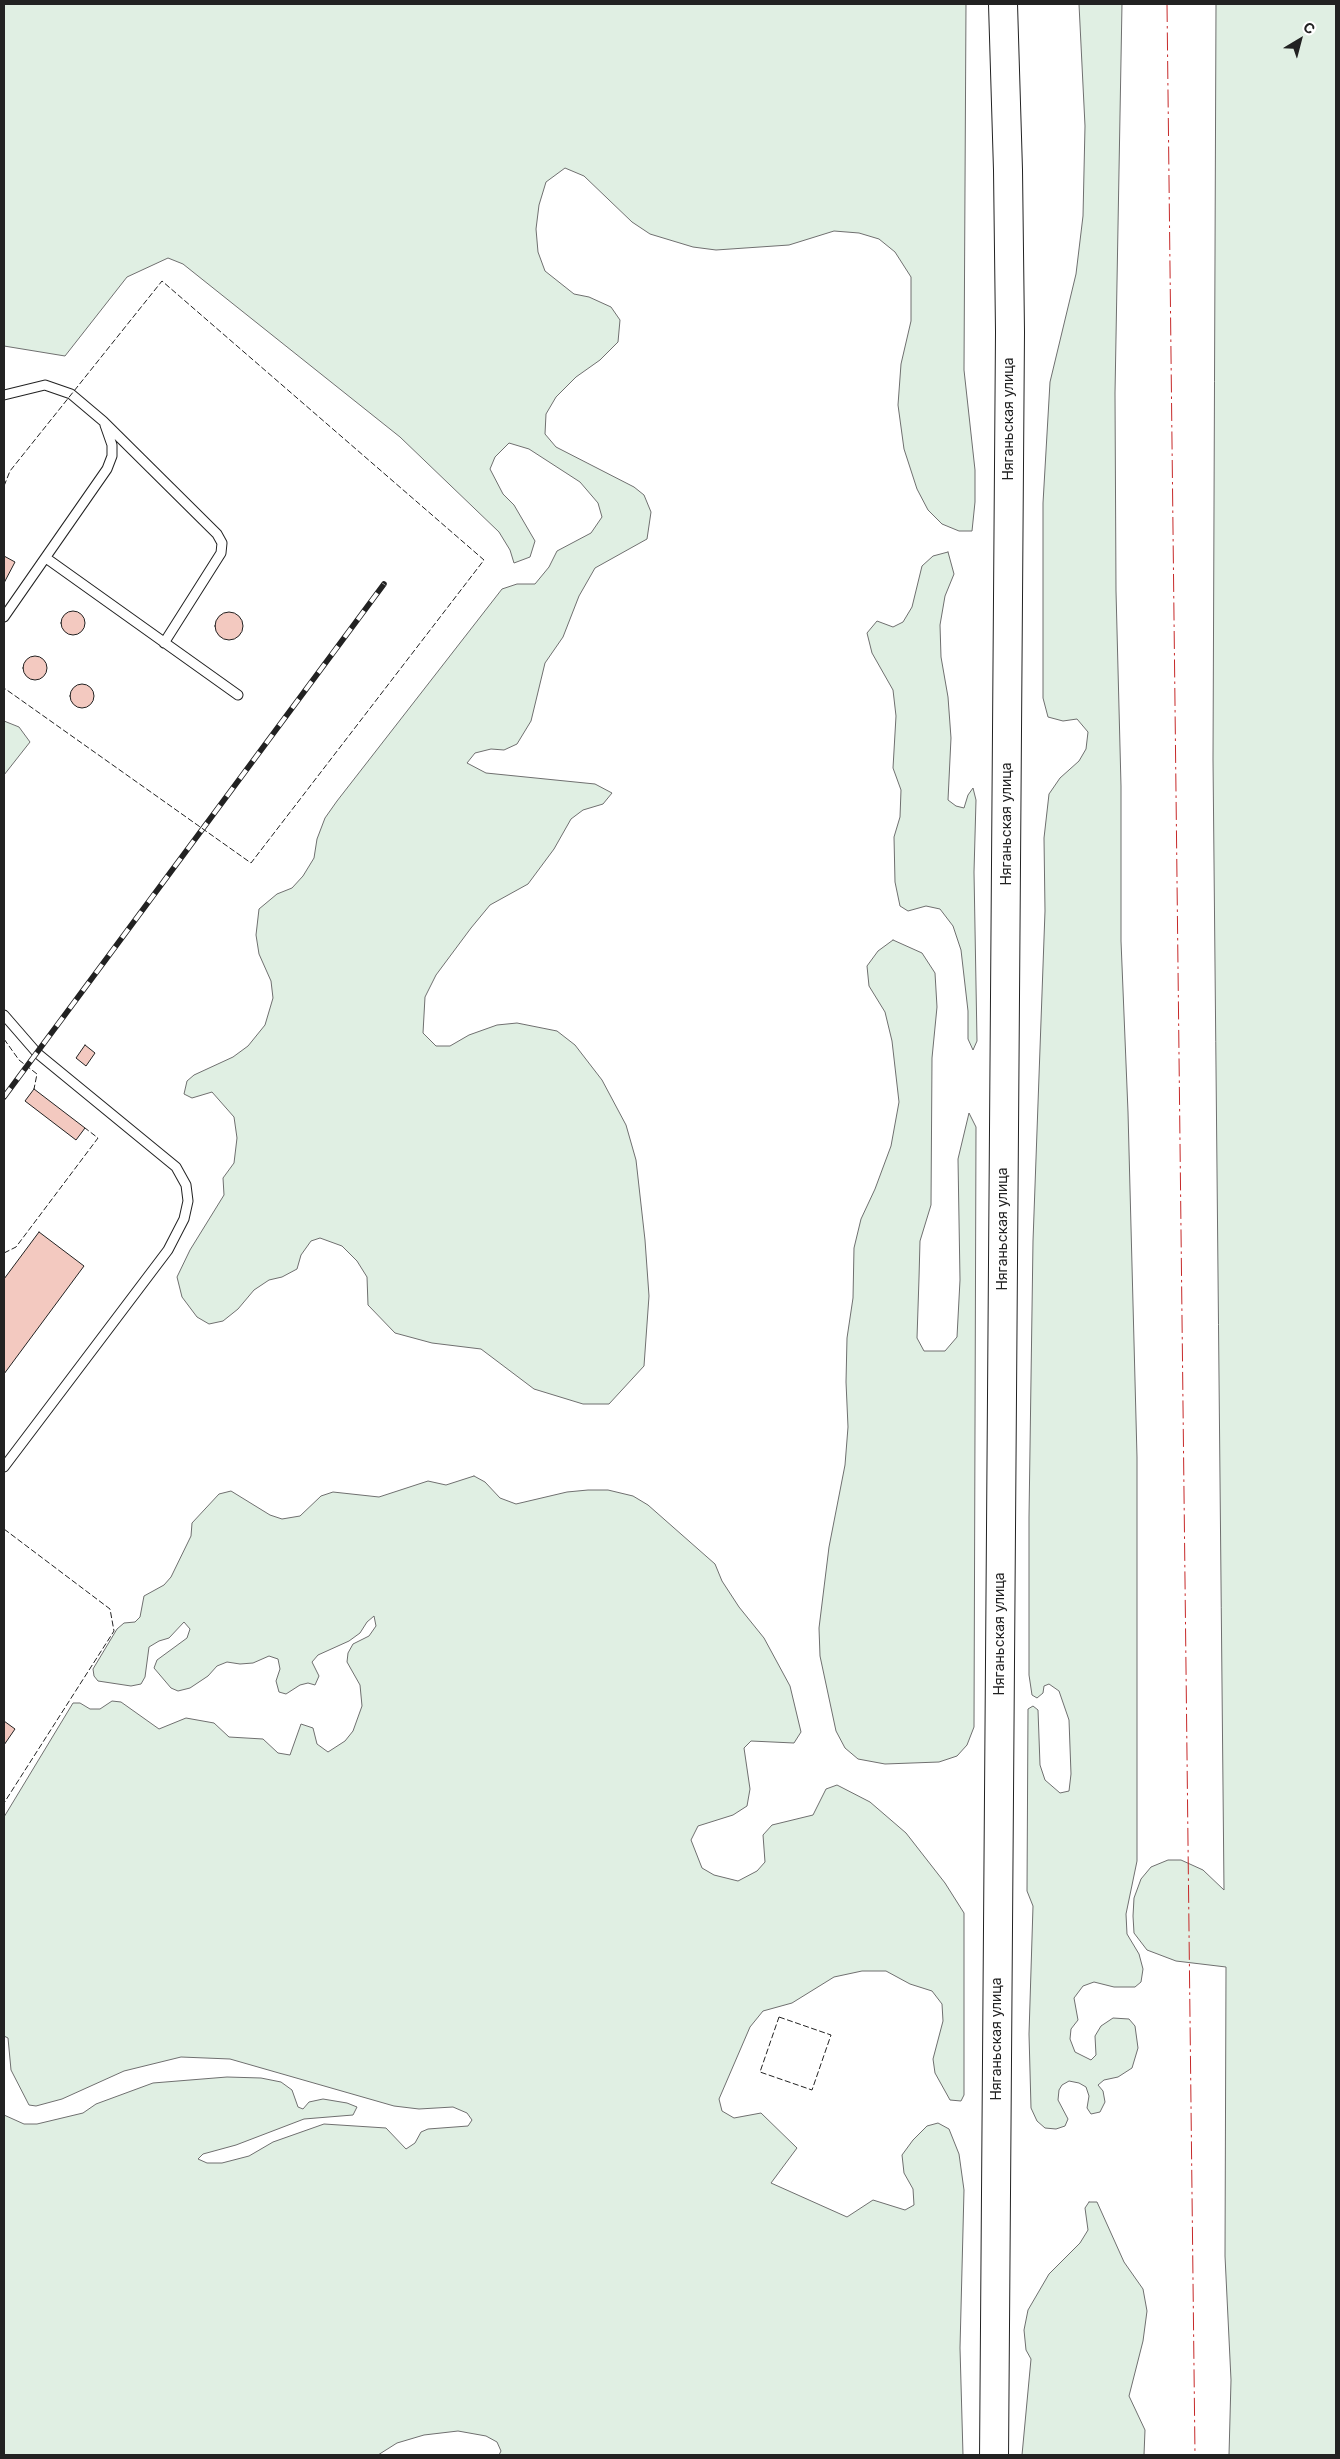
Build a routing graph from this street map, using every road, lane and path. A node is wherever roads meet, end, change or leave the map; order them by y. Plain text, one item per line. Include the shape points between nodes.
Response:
1 (1003, 4) edge
2 (4, 395) edge
3 (102, 420) junction
4 (46, 558) junction
5 (4, 617) edge
6 (164, 643) junction
7 (238, 695) dead end
8 (4, 1015) edge
9 (4, 1467) edge
10 (994, 2455) edge

1 - 10 highway, Няганьская улица via 1010,332
2 - 3 lane via 35,386 54,387 71,394
3 - 4 lane via 112,445 107,469
3 - 6 lane via 204,519 222,543 215,566
4 - 5 lane
4 - 6 lane
6 - 7 lane
8 - 9 lane via 37,1053 176,1167 186,1185 188,1201 179,1232 168,1250

